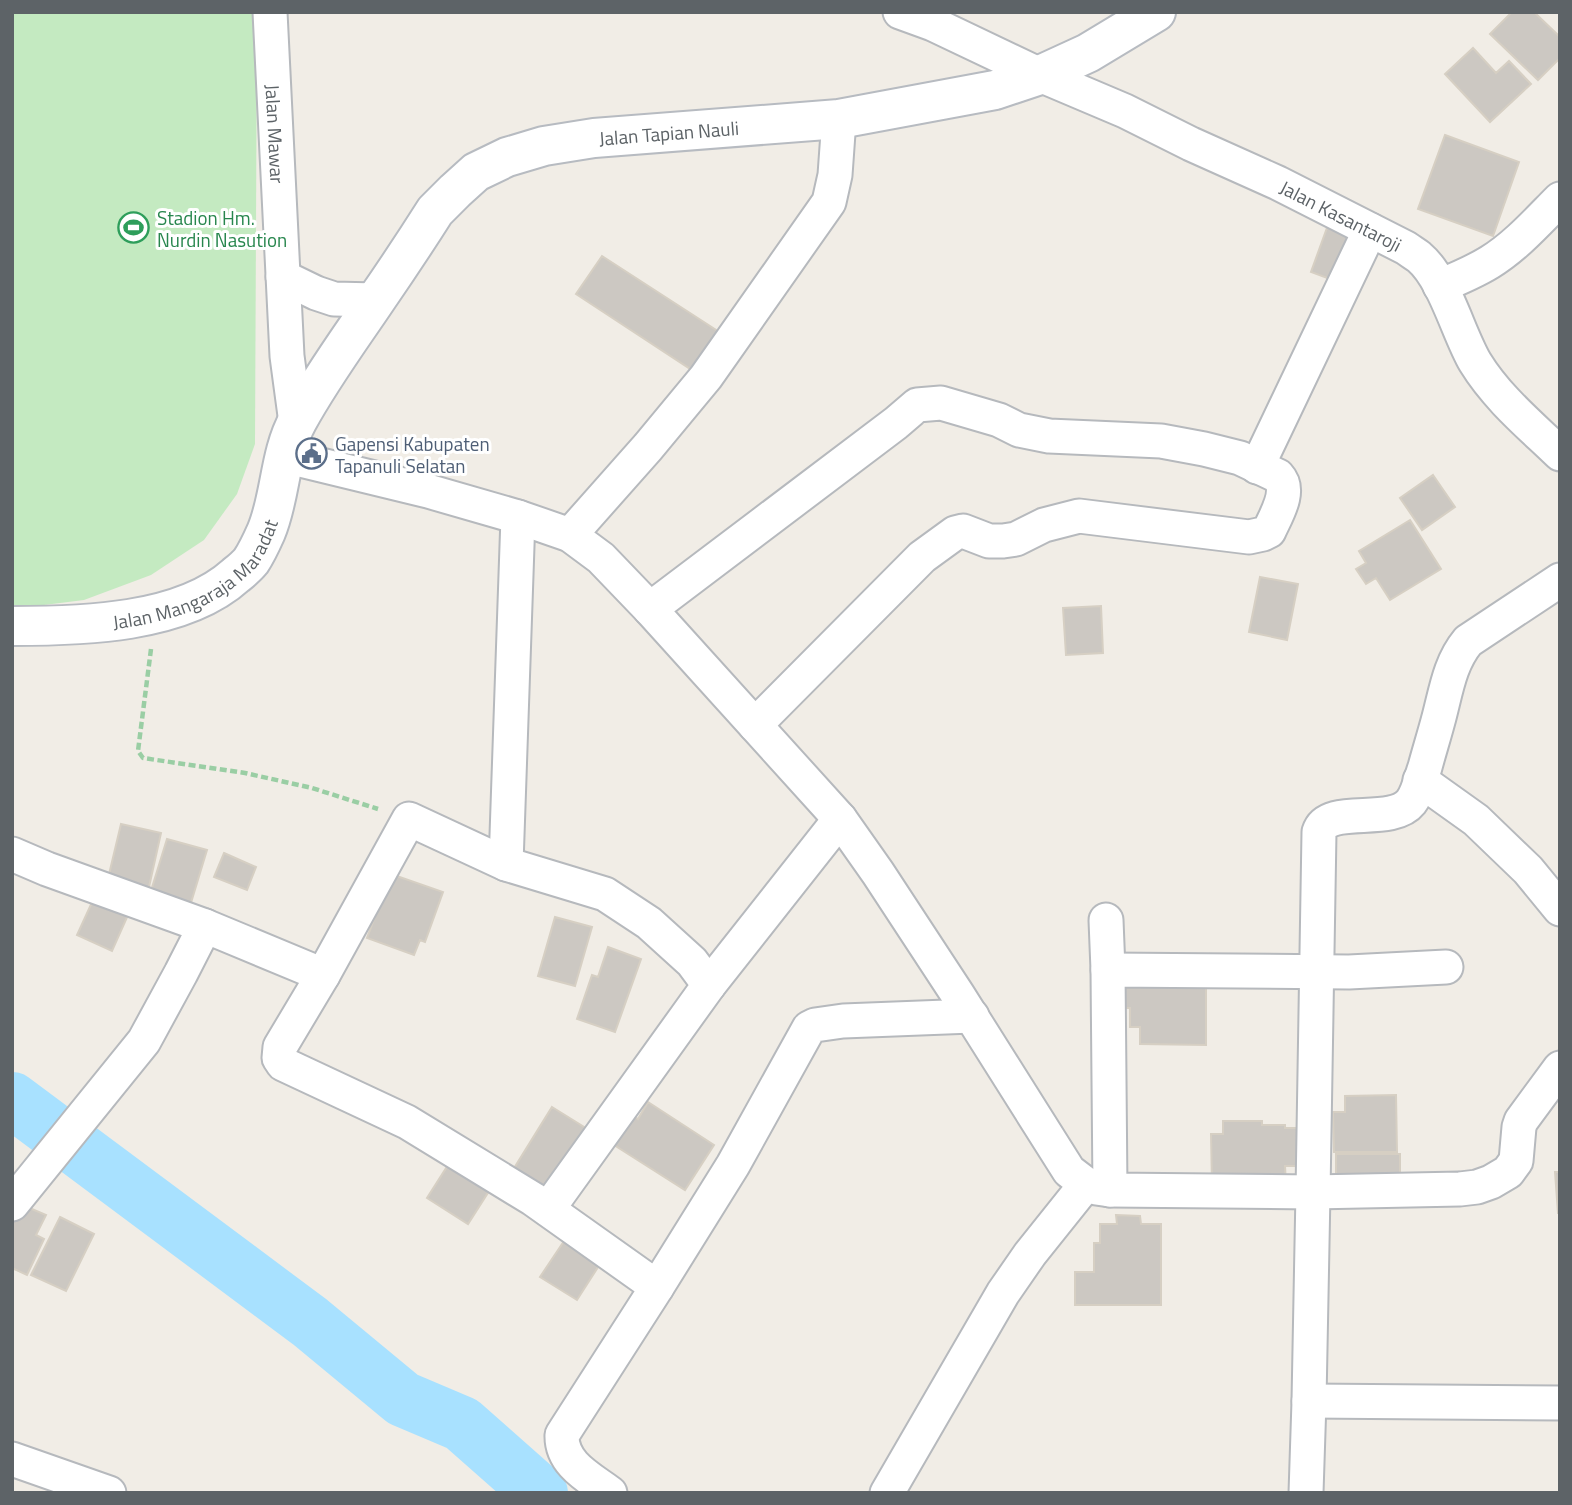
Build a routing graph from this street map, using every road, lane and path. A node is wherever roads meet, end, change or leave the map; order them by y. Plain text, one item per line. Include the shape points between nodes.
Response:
1 (270, 12) edge
2 (900, 12) edge
3 (1156, 12) edge
4 (1040, 75) junction
5 (839, 119) junction
6 (1560, 200) edge
7 (1370, 230) junction
8 (283, 277) junction
9 (1440, 286) junction
10 (376, 300) junction
11 (290, 440) junction
12 (1560, 454) edge
13 (1256, 467) junction
14 (518, 517) junction
15 (570, 535) junction
16 (1560, 580) edge
17 (650, 609) junction
18 (154, 614) junction
19 (12, 626) edge
20 (755, 725) junction
21 (1420, 779) junction
22 (410, 819) junction
23 (840, 819) junction
24 (12, 854) edge
25 (506, 864) junction
26 (1560, 909) edge
27 (1106, 920) dead end
28 (205, 926) junction
29 (1446, 967) dead end
30 (1108, 970) junction
31 (1316, 972) junction
32 (323, 975) junction
33 (709, 985) junction
34 (972, 1016) junction
35 (1560, 1068) edge
36 (1098, 1187) junction
37 (1314, 1192) junction
38 (12, 1205) edge
39 (548, 1209) junction
40 (657, 1287) junction
41 (1309, 1401) junction
42 (1560, 1403) edge
43 (12, 1460) edge
44 (109, 1493) edge
45 (610, 1493) edge
46 (887, 1493) edge
47 (1306, 1493) edge

1 - 8 street, Jalan Mawar
2 - 4 street, Jalan Kasantaroji
3 - 4 main road, Jalan Tapian Nauli via 1088,53
4 - 5 main road, Jalan Tapian Nauli via 995,90
4 - 7 street, Jalan Kasantaroji via 1125,111
5 - 10 main road, Jalan Tapian Nauli via 594,138 507,157 476,172 435,211
5 - 15 street via 829,202 706,377
6 - 9 street via 1492,261
7 - 9 street, Jalan Kasantaroji via 1420,257
7 - 13 street
8 - 10 street via 334,299
8 - 11 street, Jalan Mawar
9 - 12 street, Jalan Kasantaroji via 1487,380
10 - 11 main road, Jalan Tapian Nauli via 330,367
11 - 14 street via 428,491
11 - 18 main road, Jalan Mangaraja Maradat via 266,531 250,562 226,584 196,601
13 - 17 street via 1240,458 1161,441 1049,436 941,403 917,405
13 - 20 street via 1278,476 1283,484 1282,502 1269,531 1257,536 1079,516 1003,541 954,533 922,557
14 - 15 street
14 - 25 street
15 - 17 street via 601,558
16 - 21 street via 1461,649
17 - 20 street
18 - 19 main road, Jalan Mangaraja Maradat via 74,625
18 - 22 path via 138,751 143,758 312,788
20 - 23 street
21 - 26 street via 1476,820
21 - 31 street via 1413,799 1403,809 1330,819 1321,826
22 - 25 street
22 - 32 street
23 - 33 street
23 - 34 street
24 - 28 street
25 - 33 street via 604,894 649,923 692,962
27 - 30 street
28 - 32 street
28 - 38 street via 144,1041
29 - 31 street
30 - 31 street
30 - 36 street
31 - 37 street
32 - 39 street via 279,1047 283,1064 407,1122
33 - 39 street
34 - 36 street via 1069,1171
34 - 40 street via 843,1021 809,1028 733,1165
35 - 37 street via 1521,1121 1516,1161 1500,1178 1460,1189
36 - 37 street
36 - 46 street via 1030,1254 1003,1293
37 - 41 street
39 - 40 street
40 - 45 street via 562,1435 563,1450 571,1462
41 - 42 street
41 - 47 street
43 - 44 street

